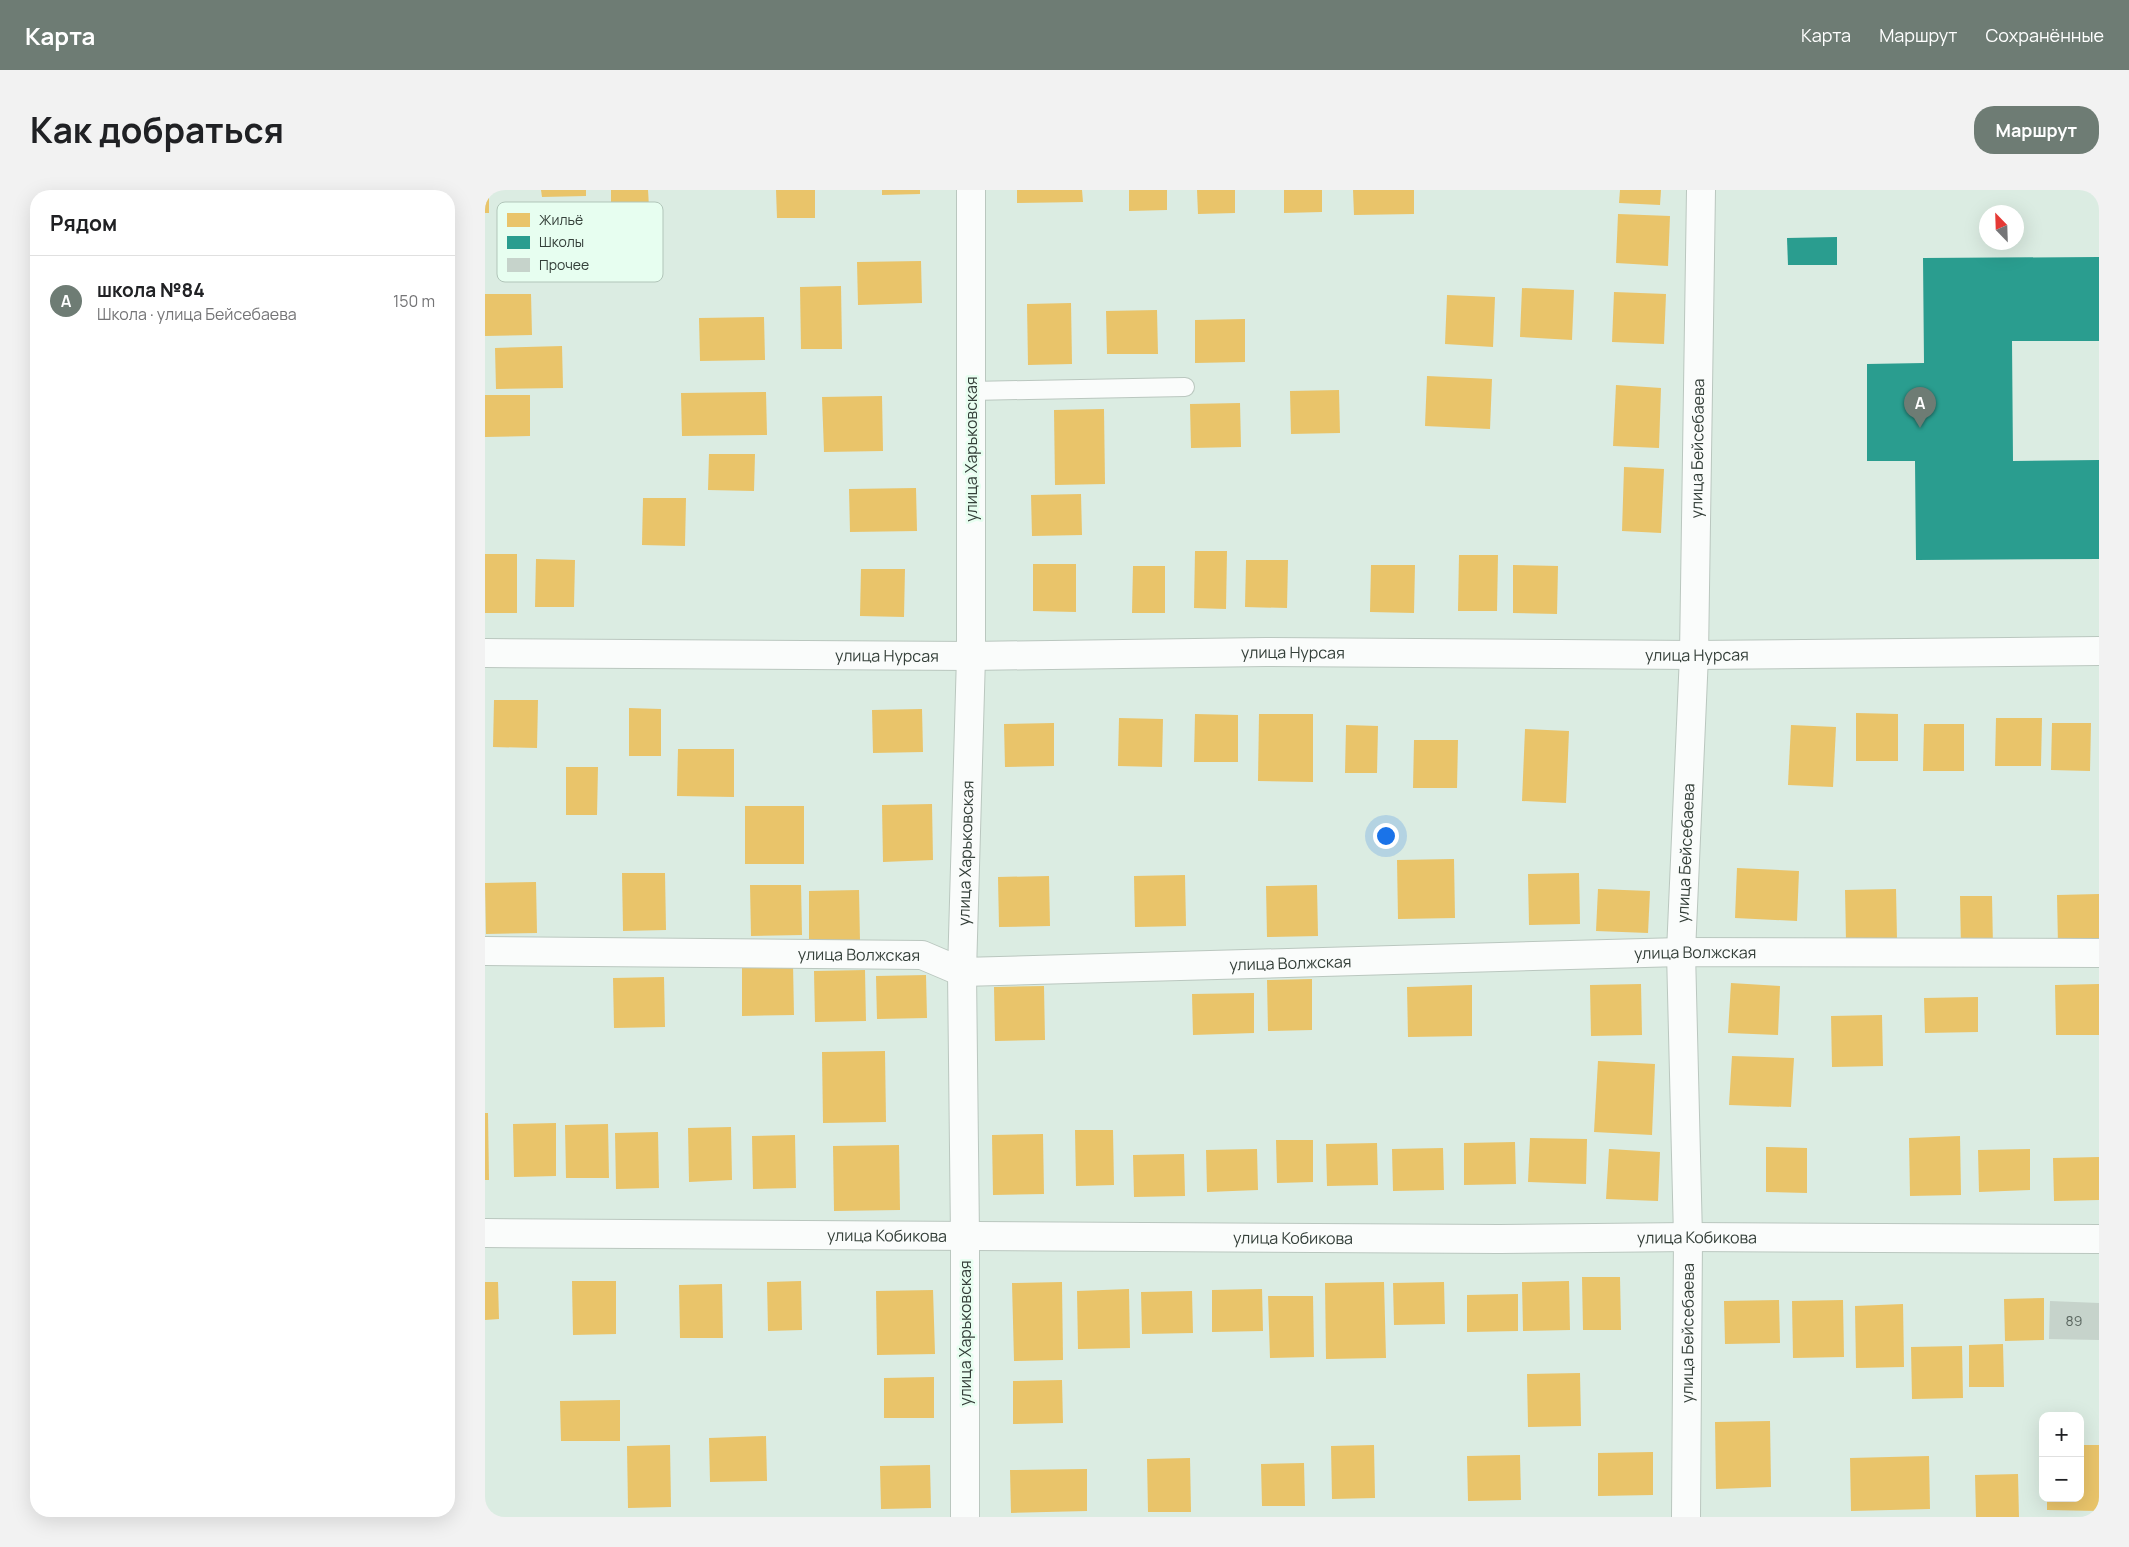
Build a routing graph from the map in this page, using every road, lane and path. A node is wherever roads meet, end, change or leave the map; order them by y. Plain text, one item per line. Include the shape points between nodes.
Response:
1 (971, 190) edge
2 (1701, 190) edge
3 (1185, 387) dead end
4 (971, 391) junction
5 (2099, 651) edge
6 (485, 654) edge
7 (1694, 655) junction
8 (971, 656) junction
9 (485, 951) edge
10 (1681, 952) junction
11 (2099, 953) edge
12 (962, 972) junction
13 (485, 1233) edge
14 (965, 1237) junction
15 (1688, 1237) junction
16 (2099, 1239) edge
17 (965, 1517) edge
18 (1686, 1517) edge

1 - 4 street, улица Харьковская
2 - 7 street, улица Бейсебаева
3 - 4 lane
4 - 8 street, улица Харьковская
5 - 7 street, улица Нурсая
6 - 8 street, улица Нурсая
7 - 8 street, улица Нурсая via 1266,652
7 - 10 street, улица Бейсебаева
8 - 12 street, улица Харьковская
9 - 12 street, улица Волжская via 922,955
10 - 11 street, улица Волжская
10 - 12 street, улица Волжская
10 - 15 street, улица Бейсебаева
12 - 14 street, улица Харьковская
13 - 14 street, улица Кобикова
14 - 15 street, улица Кобикова
14 - 17 street, улица Харьковская
15 - 16 street, улица Кобикова
15 - 18 street, улица Бейсебаева

